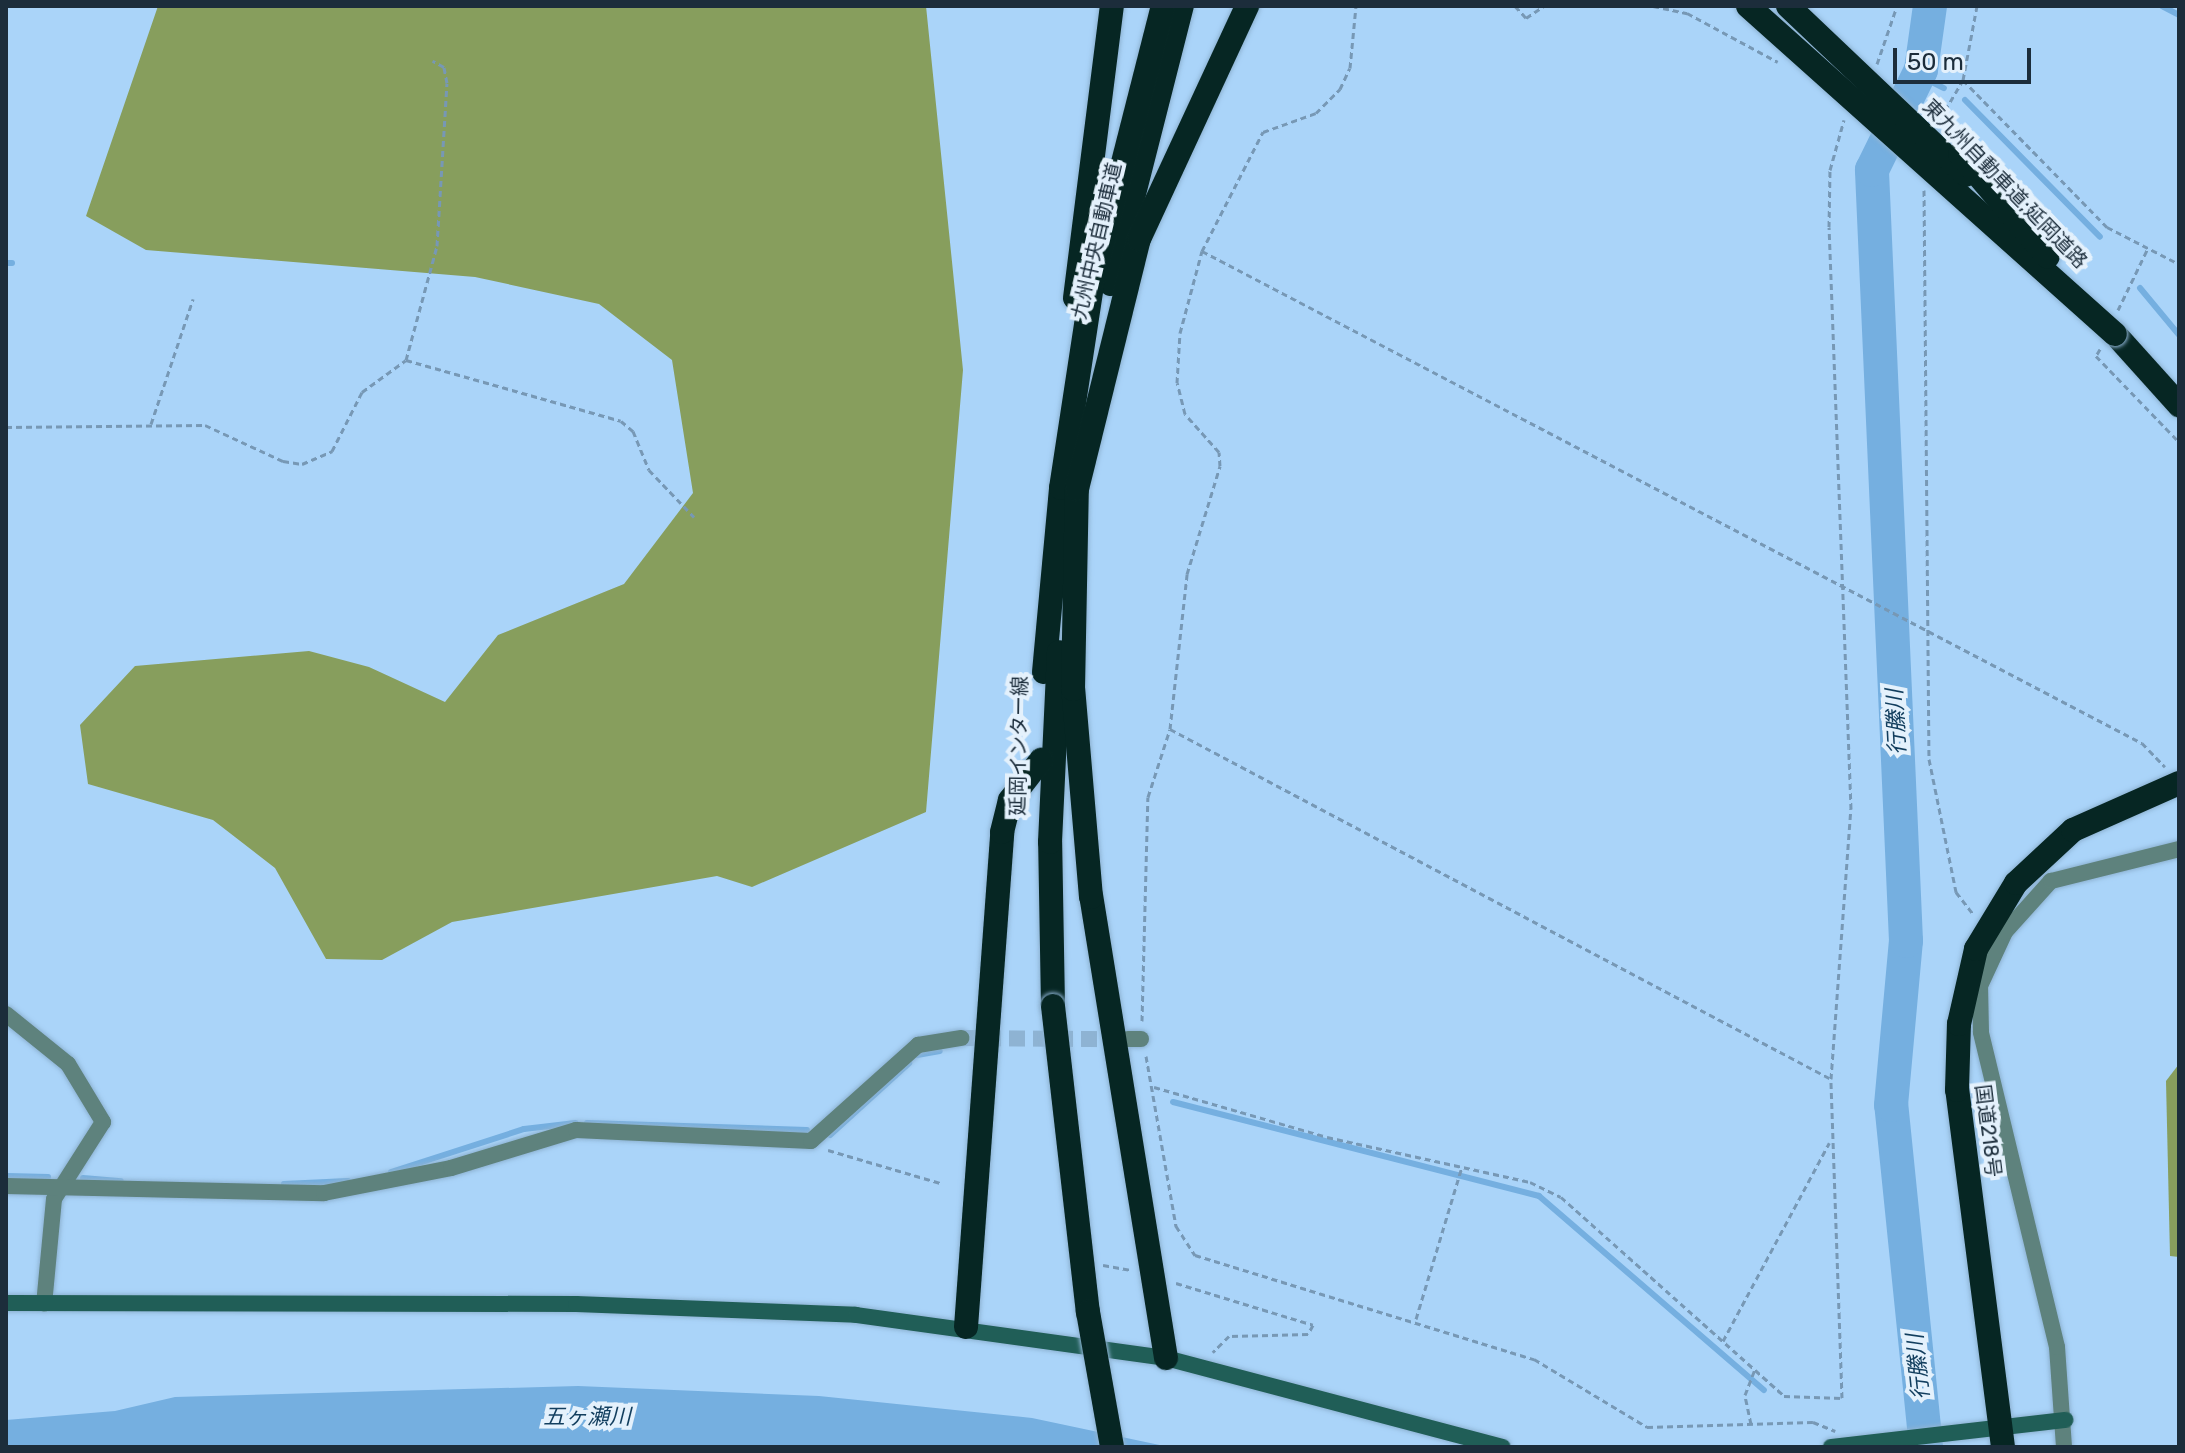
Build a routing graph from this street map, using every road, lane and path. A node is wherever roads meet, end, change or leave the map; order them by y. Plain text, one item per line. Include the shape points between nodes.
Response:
1 (1112, 6) edge
2 (1163, 6) edge
3 (1182, 6) edge
4 (1247, 6) edge
5 (1356, 6) edge
6 (1515, 6) edge
7 (1544, 6) edge
8 (1653, 6) edge
9 (1748, 6) edge
10 (1788, 6) edge
11 (1809, 6) edge
12 (1897, 6) edge
13 (1977, 6) edge
14 (433, 61) dead end
15 (1789, 68) dead end
16 (1874, 68) dead end
17 (1963, 80) junction
18 (1846, 113) dead end
19 (1932, 133) dead end
20 (1924, 177) dead end
21 (1202, 251) junction
22 (2179, 264) edge
23 (2064, 278) junction
24 (193, 299) dead end
25 (2115, 334) junction
26 (406, 360) junction
27 (2179, 405) edge
28 (151, 424) junction
29 (6, 427) edge
30 (1069, 489) junction
31 (694, 517) dead end
32 (1844, 587) junction
33 (1927, 633) junction
34 (1170, 729) junction
35 (1041, 760) junction
36 (2178, 783) edge
37 (2179, 849) edge
38 (1988, 927) junction
39 (1053, 1006) junction
40 (6, 1014) edge
41 (961, 1038) tunnel mouth
42 (1831, 1079) junction
43 (1154, 1087) junction
44 (1830, 1140) junction
45 (811, 1141) junction
46 (1462, 1167) junction
47 (940, 1183) dead end
48 (6, 1186) edge
49 (61, 1187) junction
50 (1100, 1268) dead end
51 (1134, 1271) dead end
52 (1163, 1279) dead end
53 (6, 1303) edge
54 (44, 1304) junction
55 (1416, 1319) junction
56 (966, 1327) junction
57 (1723, 1341) junction
58 (1166, 1358) junction
59 (1198, 1367) junction
60 (1754, 1371) junction
61 (2065, 1420) junction
62 (1751, 1425) junction
63 (2002, 1437) edge
64 (1836, 1446) edge
65 (1112, 1447) edge
66 (1502, 1447) edge
67 (2064, 1447) edge

1 - 30 highway via 1075,300
2 - 30 highway, 九州中央自動車道 via 1093,280
3 - 30 highway, 九州中央自動車道 via 1126,214
4 - 30 highway via 1139,239
5 - 21 path via 1350,68 1340,89 1316,113 1263,132
6 - 7 path via 1526,18
8 - 15 path via 1687,13
9 - 25 highway, bridge
10 - 23 highway, 東九州自動車道;延岡道路, bridge
11 - 23 highway, bridge via 1976,170
12 - 16 path
13 - 17 path
14 - 26 path via 444,67 447,83 442,221
17 - 19 path
17 - 22 path via 2107,227
18 - 32 path via 1830,170 1829,227
20 - 33 path
21 - 32 path
21 - 34 path via 1180,333 1177,383 1185,414 1219,452 1220,466 1187,574
23 - 25 highway, 東九州自動車道;延岡道路, bridge
24 - 28 path
25 - 27 highway, 東九州自動車道;延岡道路
26 - 28 path via 362,392 332,451 302,464 219,428
26 - 31 path via 621,421 633,431 649,470
28 - 29 path
30 - 35 highway, 延岡インター線
30 - 39 highway, 延岡インター線 via 1052,761
30 - 58 highway via 1073,689 1091,897
32 - 33 path
32 - 42 path via 1851,809
33 - 36 path via 2142,743
33 - 38 path via 1929,759 1956,892
34 - 42 path
34 - 43 path via 1148,797 1134,1039
35 - 39 highway, 延岡インター線
35 - 56 highway via 1010,800 1002,832
36 - 38 highway, 国道218号 via 2073,830 2016,883
37 - 61 street, 国道218号 via 2051,881 2005,932 1980,986 1981,1032 2057,1347
38 - 63 highway, 国道218号 via 1976,949 1959,1024 1957,1090
39 - 65 highway, 延岡インター線, bridge via 1088,1312
40 - 49 street via 68,1064 102,1113 94,1144
41 - 45 street via 918,1045
42 - 44 path
43 - 46 path
43 - 55 path via 1184,1246 1226,1269
44 - 57 path
44 - 60 path via 1842,1398 1784,1396
45 - 47 path
45 - 49 street via 576,1130 361,1189 226,1195
46 - 55 path
46 - 57 path via 1561,1197
48 - 49 street
49 - 54 street via 46,1230
50 - 51 path
52 - 59 path via 1313,1325 1308,1334 1229,1336
53 - 54 street
54 - 56 street via 751,1309
55 - 62 path via 1534,1359 1647,1427
56 - 58 street
57 - 60 path
58 - 59 street
59 - 66 street
60 - 62 path via 1745,1395
61 - 63 street
61 - 67 street, 国道218号
62 - 64 path via 1833,1426
63 - 64 street via 1971,1430

